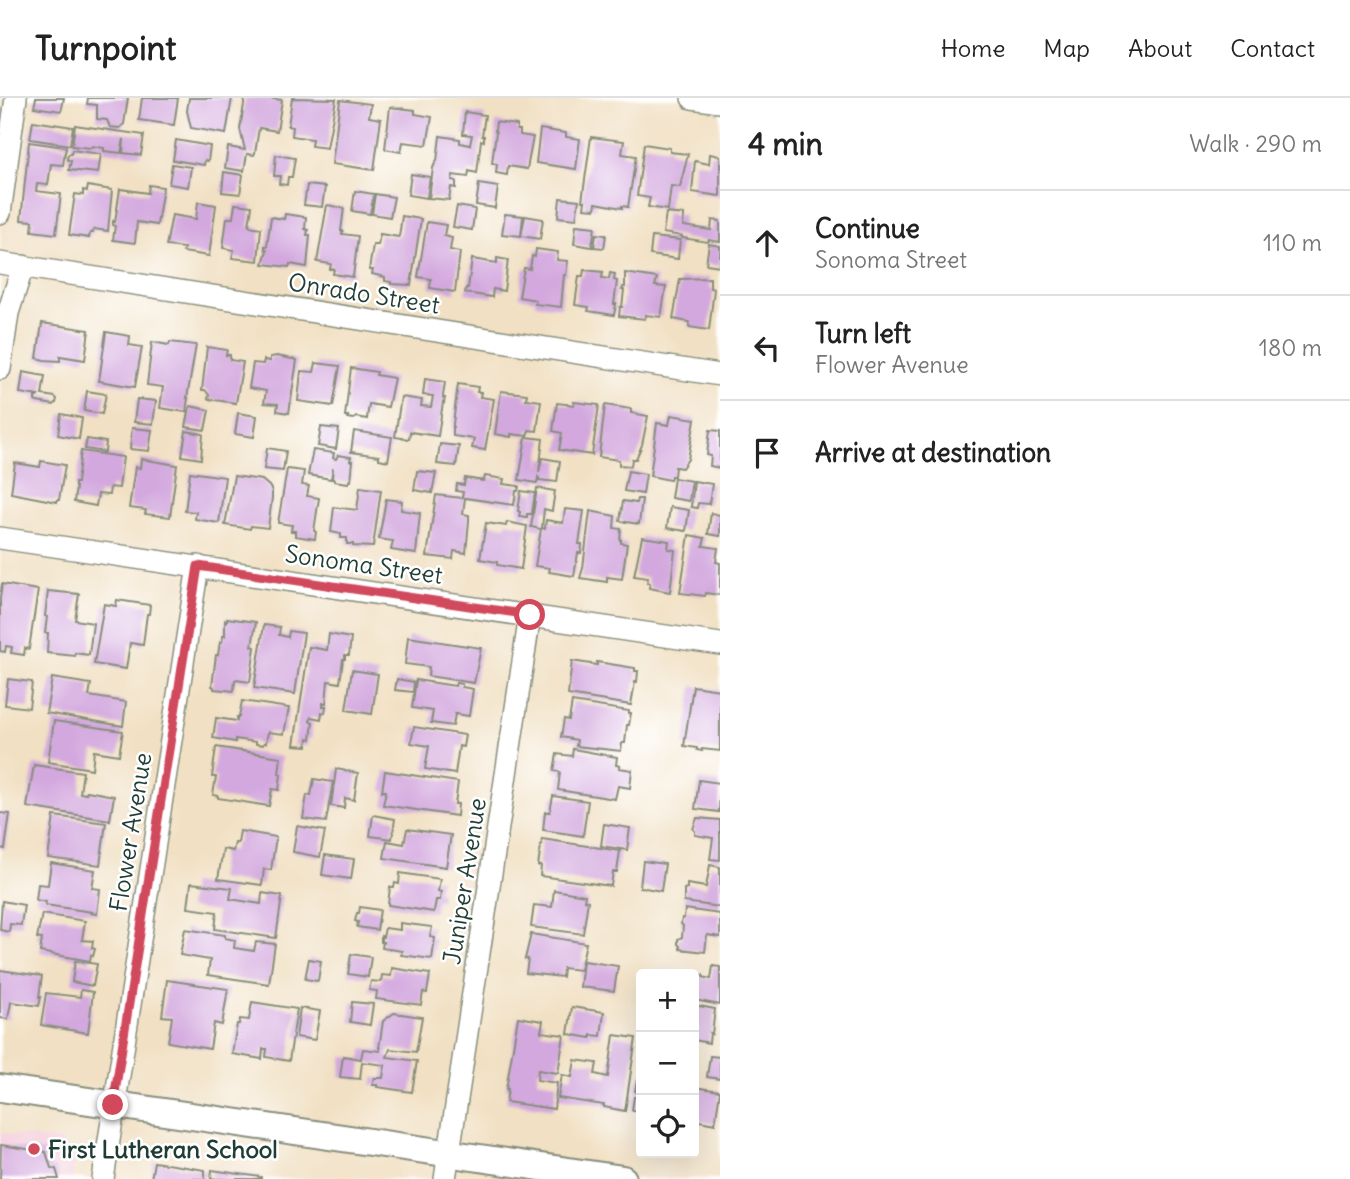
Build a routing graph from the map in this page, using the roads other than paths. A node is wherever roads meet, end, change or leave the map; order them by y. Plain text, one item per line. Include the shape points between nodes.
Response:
1 (16, 98) edge
2 (692, 98) edge
3 (720, 102) edge
4 (0, 213) edge
5 (0, 263) edge
6 (23, 267) junction
7 (4, 311) edge
8 (0, 369) edge
9 (720, 375) edge
10 (0, 538) edge
11 (198, 566) junction
12 (530, 615) junction
13 (720, 644) edge
14 (0, 1088) edge
15 (113, 1105) junction
16 (447, 1167) edge
17 (103, 1179) edge
18 (623, 1179) edge

1 - 4 street
2 - 3 street
5 - 6 street, Onrado Street
6 - 7 street
6 - 9 street, Onrado Street
7 - 8 street
10 - 11 street, Sonoma Street
11 - 12 street, Sonoma Street
11 - 15 street, Flower Avenue
12 - 13 street, Sonoma Street
12 - 16 street, Juniper Avenue
14 - 15 main road
15 - 16 main road
15 - 17 street, Flower Avenue
16 - 18 main road

